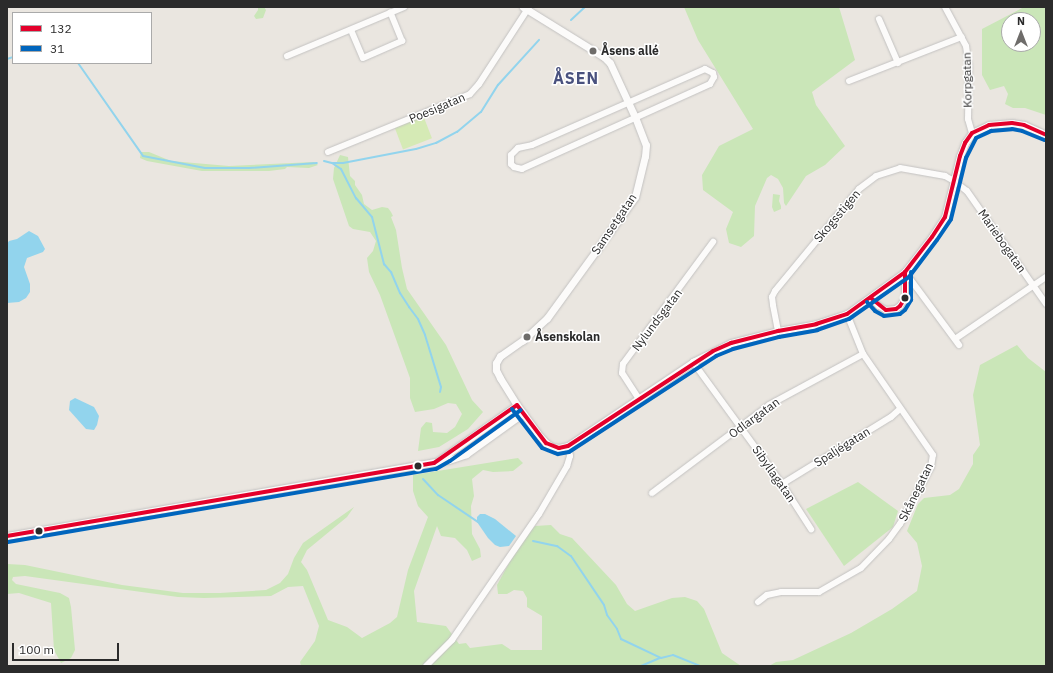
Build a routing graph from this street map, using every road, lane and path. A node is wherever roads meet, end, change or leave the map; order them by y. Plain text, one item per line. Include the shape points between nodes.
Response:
1 (404, 7) edge
2 (945, 7) edge
3 (526, 8) edge
4 (390, 12) junction
5 (879, 19) dead end
6 (351, 30) junction
7 (962, 37) junction
8 (287, 56) dead end
9 (898, 63) junction
10 (849, 81) dead end
11 (628, 102) junction
12 (635, 117) junction
13 (972, 133) junction
14 (1046, 136) edge
15 (328, 152) dead end
16 (954, 181) junction
17 (713, 242) dead end
18 (905, 272) junction
19 (1046, 276) edge
20 (1033, 286) junction
21 (872, 298) junction
22 (1046, 304) edge
23 (847, 314) junction
24 (778, 331) junction
25 (955, 339) junction
26 (959, 345) dead end
27 (863, 354) junction
28 (693, 362) junction
29 (639, 399) junction
30 (517, 405) junction
31 (900, 409) junction
32 (523, 413) junction
33 (741, 428) junction
34 (568, 446) junction
35 (434, 463) junction
36 (782, 484) junction
37 (652, 494) dead end
38 (811, 529) dead end
39 (7, 536) edge
40 (758, 602) dead end
41 (426, 666) edge

1 - 4 street
2 - 7 street, Korpgatan
3 - 11 street, Samsetgatan via 604,57 610,63
3 - 15 street, Poesigatan via 479,84 470,94
4 - 6 street
4 - 6 street via 402,41 363,58
5 - 9 street
6 - 8 street
7 - 9 street
7 - 13 street, Korpgatan via 968,57 968,119
9 - 10 street
11 - 12 street, Samsetgatan
11 - 12 street via 702,70 708,70 714,76 710,84
11 - 12 street via 532,145 518,148 511,155 511,164 522,169
12 - 30 street, Samsetgatan via 646,146 646,156 635,197 547,318 496,362 496,370
13 - 14 street via 989,125 1012,123 1024,125
13 - 16 street via 965,143
16 - 18 street via 944,217
16 - 20 street, Mariebogatan via 967,192
16 - 24 street, Skogsstigen via 945,176 900,168 867,182 775,290 772,297
17 - 29 street, Nylundsgatan via 624,364 622,373
18 - 21 street
18 - 21 street via 905,298 900,306 886,310
18 - 25 street
19 - 20 street
20 - 22 street, Mariebogatan
20 - 25 street
21 - 23 street
23 - 24 street via 816,324
23 - 27 street, Skånegatan
24 - 28 street via 731,343
25 - 26 street
27 - 31 street, Skånegatan
27 - 33 street, Odlargatan via 769,406
28 - 29 street
28 - 33 street, Sibyllagatan
29 - 34 street
30 - 32 street, Samsetgatan
30 - 35 street
31 - 36 street, Spaljégatan
31 - 40 street, Skånegatan via 933,455 931,467 909,510 893,534 861,568 819,592 780,592 768,595
32 - 34 street, Samsetgatan via 546,443 559,448
32 - 35 street via 466,454
33 - 36 street, Sibyllagatan
33 - 37 street, Odlargatan
34 - 41 street via 570,456 567,466 539,514 452,640
35 - 39 street
36 - 38 street, Sibyllagatan

